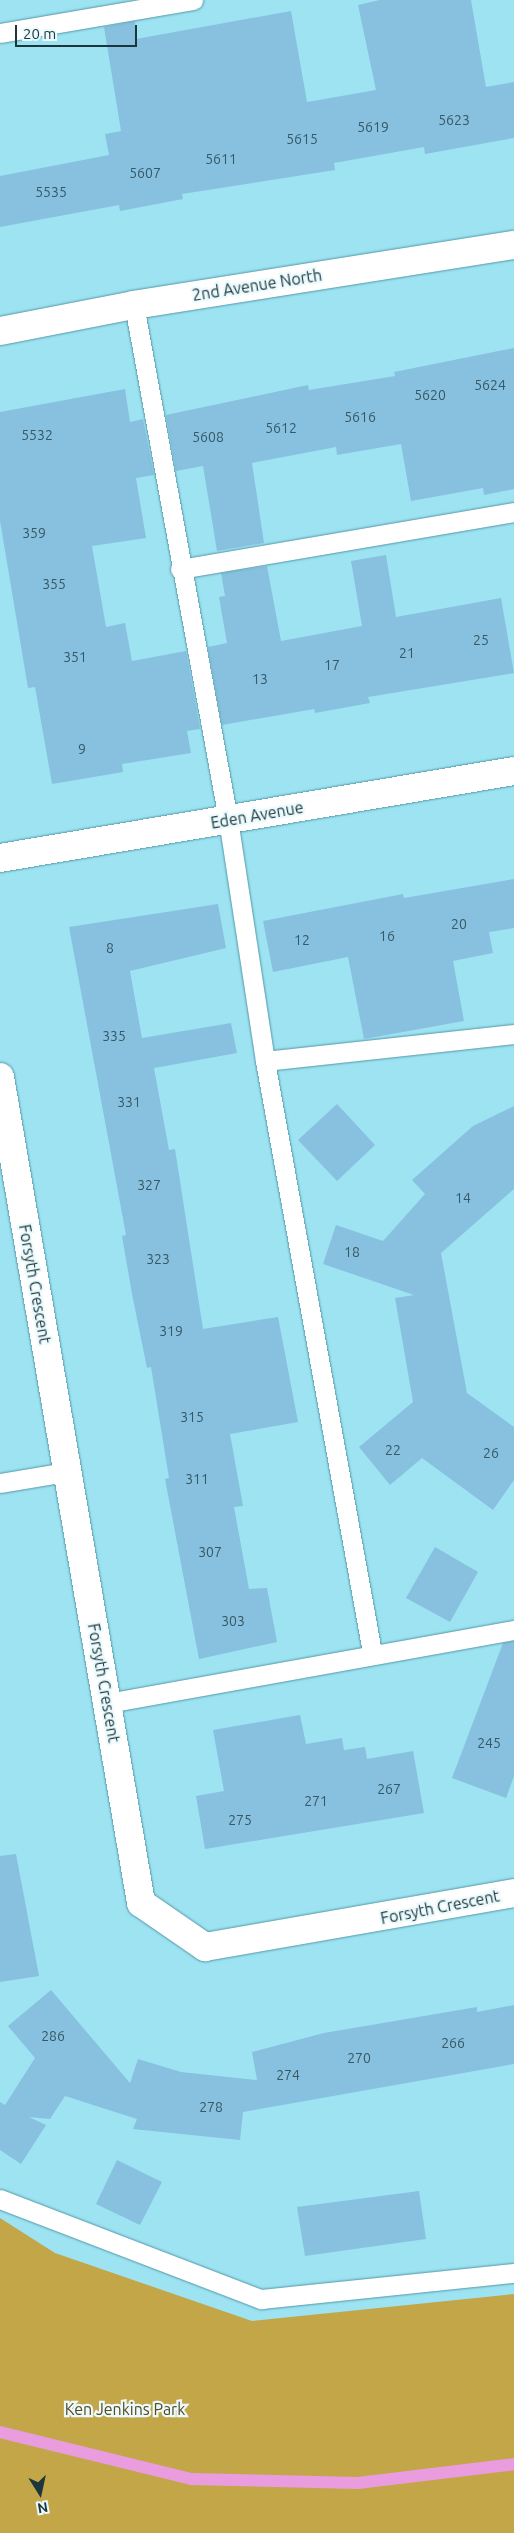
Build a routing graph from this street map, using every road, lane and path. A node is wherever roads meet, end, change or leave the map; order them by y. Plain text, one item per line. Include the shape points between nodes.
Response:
1 (192, 0) edge
2 (0, 33) edge
3 (514, 245) edge
4 (134, 305) junction
5 (0, 331) edge
6 (514, 512) edge
7 (180, 569) junction
8 (514, 771) edge
9 (228, 819) junction
10 (0, 858) edge
11 (514, 1034) edge
12 (264, 1062) junction
13 (0, 1077) edge
14 (66, 1472) junction
15 (0, 1484) edge
16 (514, 1630) edge
17 (372, 1652) junction
18 (108, 1703) junction
19 (514, 1892) edge
20 (0, 2199) edge
21 (514, 2273) edge

1 - 2 lane
3 - 4 street, 2nd Avenue North
4 - 5 street, 2nd Avenue North
4 - 7 lane
6 - 7 lane
7 - 9 lane
8 - 9 street, Eden Avenue
9 - 10 street, Eden Avenue
9 - 12 lane
11 - 12 lane
12 - 17 lane
13 - 14 street, Forsyth Crescent
14 - 15 lane
14 - 18 street, Forsyth Crescent
16 - 17 lane
17 - 18 lane
18 - 19 street, Forsyth Crescent via 140,1903 204,1947
20 - 21 lane via 261,2298

